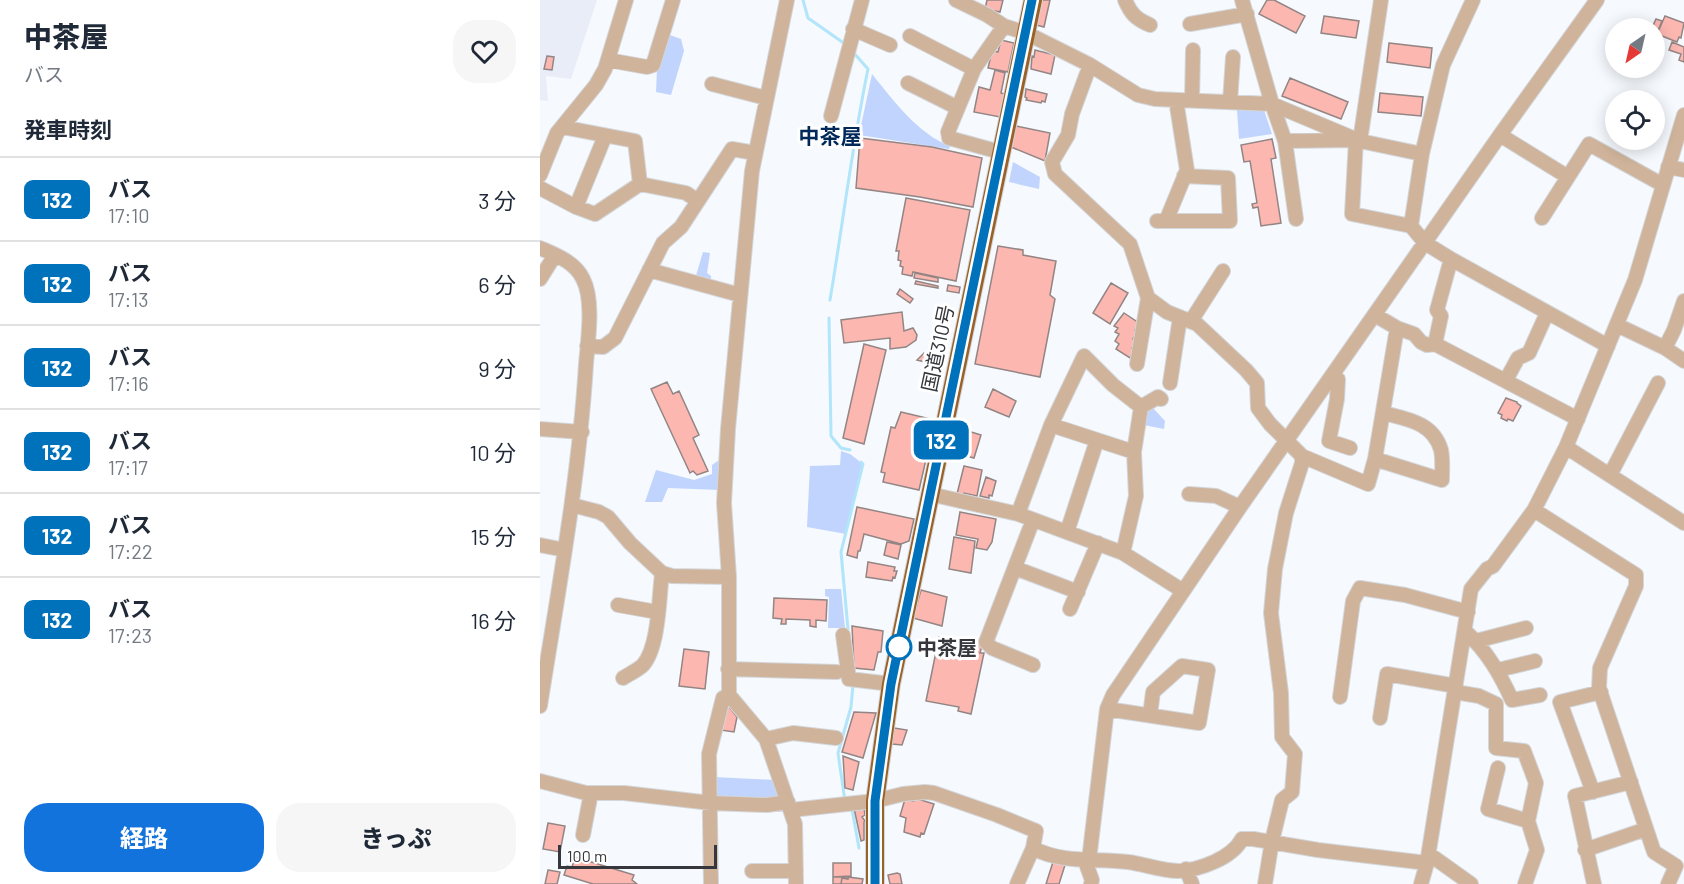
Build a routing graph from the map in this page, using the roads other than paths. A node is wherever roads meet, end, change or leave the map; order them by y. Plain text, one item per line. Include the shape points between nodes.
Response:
1 (626, 0) edge
2 (673, 0) edge
3 (788, 0) edge
4 (862, 0) edge
5 (956, 0) edge
6 (1032, 0) edge
7 (1125, 0) edge
8 (1242, 0) edge
9 (1381, 0) edge
10 (1473, 0) edge
11 (1597, 0) edge
12 (1247, 14) junction
13 (1190, 24) dead end
14 (1150, 25) dead end
15 (1004, 26) junction
16 (853, 29) junction
17 (1026, 33) junction
18 (910, 36) dead end
19 (890, 45) dead end
20 (1193, 50) dead end
21 (1233, 57) dead end
22 (608, 60) junction
23 (1090, 65) junction
24 (974, 69) junction
25 (908, 83) dead end
26 (712, 84) dead end
27 (766, 98) junction
28 (1176, 100) junction
29 (1192, 101) junction
30 (1230, 102) junction
31 (1272, 104) junction
32 (958, 108) junction
33 (1684, 115) edge
34 (831, 116) dead end
35 (562, 127) junction
36 (1500, 135) junction
37 (605, 136) junction
38 (1358, 140) junction
39 (1285, 141) junction
40 (1000, 152) junction
41 (755, 153) junction
42 (1422, 154) junction
43 (1668, 167) junction
44 (1684, 170) edge
45 (540, 175) edge
46 (1184, 176) junction
47 (1568, 177) junction
48 (640, 184) junction
49 (1663, 185) junction
50 (540, 188) edge
51 (698, 201) junction
52 (576, 207) junction
53 (1542, 218) dead end
54 (1296, 219) dead end
55 (1411, 226) junction
56 (1425, 243) junction
57 (540, 248) edge
58 (555, 255) junction
59 (1451, 259) junction
60 (649, 270) junction
61 (1223, 271) dead end
62 (540, 279) edge
63 (740, 295) junction
64 (1148, 298) junction
65 (1684, 301) edge
66 (1547, 313) junction
67 (1375, 315) junction
68 (1186, 319) junction
69 (1617, 325) junction
70 (1397, 328) junction
71 (1435, 344) junction
72 (587, 346) junction
73 (1608, 346) junction
74 (1665, 348) junction
75 (1684, 360) edge
76 (1137, 364) dead end
77 (1333, 375) junction
78 (1506, 380) junction
79 (1170, 383) dead end
80 (1658, 383) dead end
81 (1161, 399) dead end
82 (1141, 407) junction
83 (1383, 413) junction
84 (1578, 419) junction
85 (1051, 425) junction
86 (540, 429) edge
87 (582, 432) junction
88 (1098, 440) junction
89 (1287, 441) junction
90 (1566, 447) junction
91 (1350, 448) dead end
92 (1134, 452) junction
93 (1302, 456) junction
94 (1375, 459) junction
95 (1610, 475) junction
96 (930, 494) junction
97 (1189, 494) dead end
98 (572, 505) junction
99 (1240, 507) junction
100 (1534, 510) junction
101 (1018, 514) junction
102 (1033, 520) junction
103 (1684, 523) edge
104 (1067, 532) junction
105 (1098, 543) junction
106 (540, 545) edge
107 (565, 550) junction
108 (1123, 553) junction
109 (1015, 568) junction
110 (662, 573) junction
111 (729, 577) junction
112 (1183, 591) junction
113 (1078, 592) junction
114 (618, 605) dead end
115 (1070, 609) dead end
116 (657, 612) junction
117 (1468, 612) junction
118 (1526, 628) dead end
119 (1465, 631) junction
120 (843, 635) dead end
121 (1476, 641) junction
122 (1535, 661) dead end
123 (1033, 665) dead end
124 (728, 669) junction
125 (1498, 670) junction
126 (837, 672) dead end
127 (623, 678) dead end
128 (891, 684) junction
129 (1456, 689) junction
130 (1601, 692) junction
131 (729, 695) junction
132 (1540, 695) dead end
133 (1340, 698) dead end
134 (540, 706) edge
135 (1107, 709) junction
136 (1149, 715) junction
137 (1380, 718) dead end
138 (836, 738) dead end
139 (766, 739) junction
140 (1498, 768) dead end
141 (540, 781) edge
142 (1631, 783) junction
143 (1593, 792) junction
144 (591, 793) junction
145 (875, 801) junction
146 (711, 803) junction
147 (790, 806) junction
148 (1528, 821) junction
149 (1646, 829) junction
150 (582, 835) dead end
151 (1272, 841) junction
152 (1034, 848) junction
153 (1586, 850) junction
154 (1428, 859) junction
155 (1087, 860) junction
156 (1680, 868) edge
157 (1186, 869) junction
158 (752, 871) dead end
159 (796, 878) edge
160 (711, 884) edge
161 (875, 884) edge
162 (1017, 884) edge
163 (1091, 884) edge
164 (1192, 884) edge
165 (1265, 884) edge
166 (1421, 884) edge
167 (1471, 884) edge
168 (1525, 884) edge
169 (1594, 884) edge
170 (1668, 884) edge

1 - 22 street
2 - 22 street via 653,65
3 - 27 street
4 - 16 street
5 - 15 street
6 - 17 highway, 国道310号
7 - 14 street via 1130,13
8 - 12 street
9 - 38 street
10 - 42 street via 1443,65
11 - 36 street
12 - 13 street
12 - 31 street
15 - 17 street
15 - 24 street
16 - 19 street
16 - 34 street
17 - 23 street
17 - 40 highway, 国道310号
18 - 24 street
20 - 29 street
21 - 30 street
22 - 35 street via 596,85
23 - 28 street via 1138,95
23 - 64 street via 1068,135 1052,162 1055,174 1130,244
24 - 32 street
25 - 32 street
26 - 27 street
27 - 41 street
28 - 29 street
28 - 46 street
29 - 30 street
30 - 31 street
31 - 38 street
31 - 39 street
32 - 40 street via 949,138
33 - 43 street
35 - 37 street
35 - 45 street
36 - 47 street
36 - 56 street
37 - 48 street via 635,141
37 - 52 street
38 - 39 street
38 - 42 street
38 - 55 street via 1352,214
39 - 54 street
40 - 96 highway, 国道310号
41 - 51 street via 732,149
41 - 63 street
42 - 55 street
43 - 44 street
43 - 49 street
46 - 46 street via 1227,178 1230,221 1162,221
47 - 49 street via 1589,144
47 - 53 street
48 - 51 street via 686,193
48 - 52 street via 596,214
49 - 69 street via 1635,280
50 - 52 street
51 - 60 street via 681,227 663,243
55 - 56 street
56 - 59 street
56 - 67 street
57 - 58 street
58 - 62 street
58 - 72 street via 577,269 584,280
59 - 66 street
59 - 71 street via 1437,310 1442,316
60 - 63 street
60 - 72 street via 615,338 603,347
61 - 68 street
63 - 111 street via 724,503
64 - 68 street via 1167,312
64 - 76 street
65 - 74 street
66 - 73 street
66 - 78 street via 1529,353 1518,358
67 - 70 street
67 - 77 street
68 - 79 street
68 - 89 street via 1197,324 1257,383 1258,408
69 - 73 street
69 - 74 street
70 - 71 street via 1428,345
70 - 83 street
71 - 78 street
72 - 87 street
73 - 84 street
74 - 75 street
77 - 89 street
77 - 91 street via 1338,379 1329,441
78 - 84 street
80 - 95 street
81 - 82 street
82 - 85 street via 1084,356
82 - 92 street
83 - 94 street
83 - 94 street via 1419,422 1433,435 1441,450 1442,480
84 - 90 street
85 - 88 street
85 - 101 street
86 - 87 street
87 - 98 street
88 - 92 street
88 - 104 street
89 - 93 street
89 - 99 street
90 - 95 street
90 - 100 street
92 - 108 street via 1136,496
93 - 94 street via 1368,484
93 - 151 street via 1286,513 1270,612 1281,693 1282,737 1295,754 1292,792 1281,800
95 - 103 street
96 - 101 street
96 - 128 highway, 国道310号
97 - 99 street via 1216,496
98 - 107 street
98 - 110 street via 608,517
99 - 112 street
100 - 117 street via 1471,589
100 - 130 street via 1636,575 1636,586 1600,668
101 - 102 street
102 - 104 street
102 - 109 street
104 - 105 street
105 - 108 street
105 - 113 street
106 - 107 street
107 - 134 street
108 - 112 street
109 - 113 street
109 - 123 street via 986,642
110 - 111 street
110 - 116 street
111 - 124 street
112 - 135 street
113 - 115 street
114 - 116 street
116 - 127 street via 648,656 643,665
117 - 119 street
117 - 133 street via 1360,588 1353,601
118 - 121 street
119 - 121 street
119 - 129 street
120 - 128 street via 849,679
121 - 125 street
122 - 125 street
124 - 126 street
124 - 131 street
125 - 132 street via 1512,700
128 - 145 highway, 国道310号
129 - 137 street via 1387,674
129 - 148 street via 1496,704 1496,748 1524,751 1536,783
129 - 154 street
130 - 142 street
130 - 143 street via 1560,702
131 - 139 street
131 - 146 street via 723,698 709,754
135 - 136 street
135 - 155 street
136 - 136 street via 1199,723 1208,670 1182,666 1153,692
138 - 139 street via 793,733
139 - 147 street
140 - 148 street via 1488,809
141 - 144 street
142 - 143 street
142 - 149 street
143 - 153 street via 1575,796
144 - 146 street via 658,795
144 - 150 street
145 - 147 street
145 - 152 street via 903,794 934,793 1036,831
145 - 161 highway, 国道310号
146 - 147 street
146 - 160 street
147 - 159 street via 795,824
148 - 168 street via 1537,850
149 - 153 street
149 - 156 street via 1654,852
151 - 154 street via 1318,850
151 - 157 street via 1242,839 1237,848 1220,860
151 - 165 street
152 - 155 street via 1042,853
152 - 162 street
153 - 169 street
154 - 166 street
154 - 167 street
155 - 157 street
155 - 163 street
156 - 170 street
157 - 164 street
158 - 159 street

